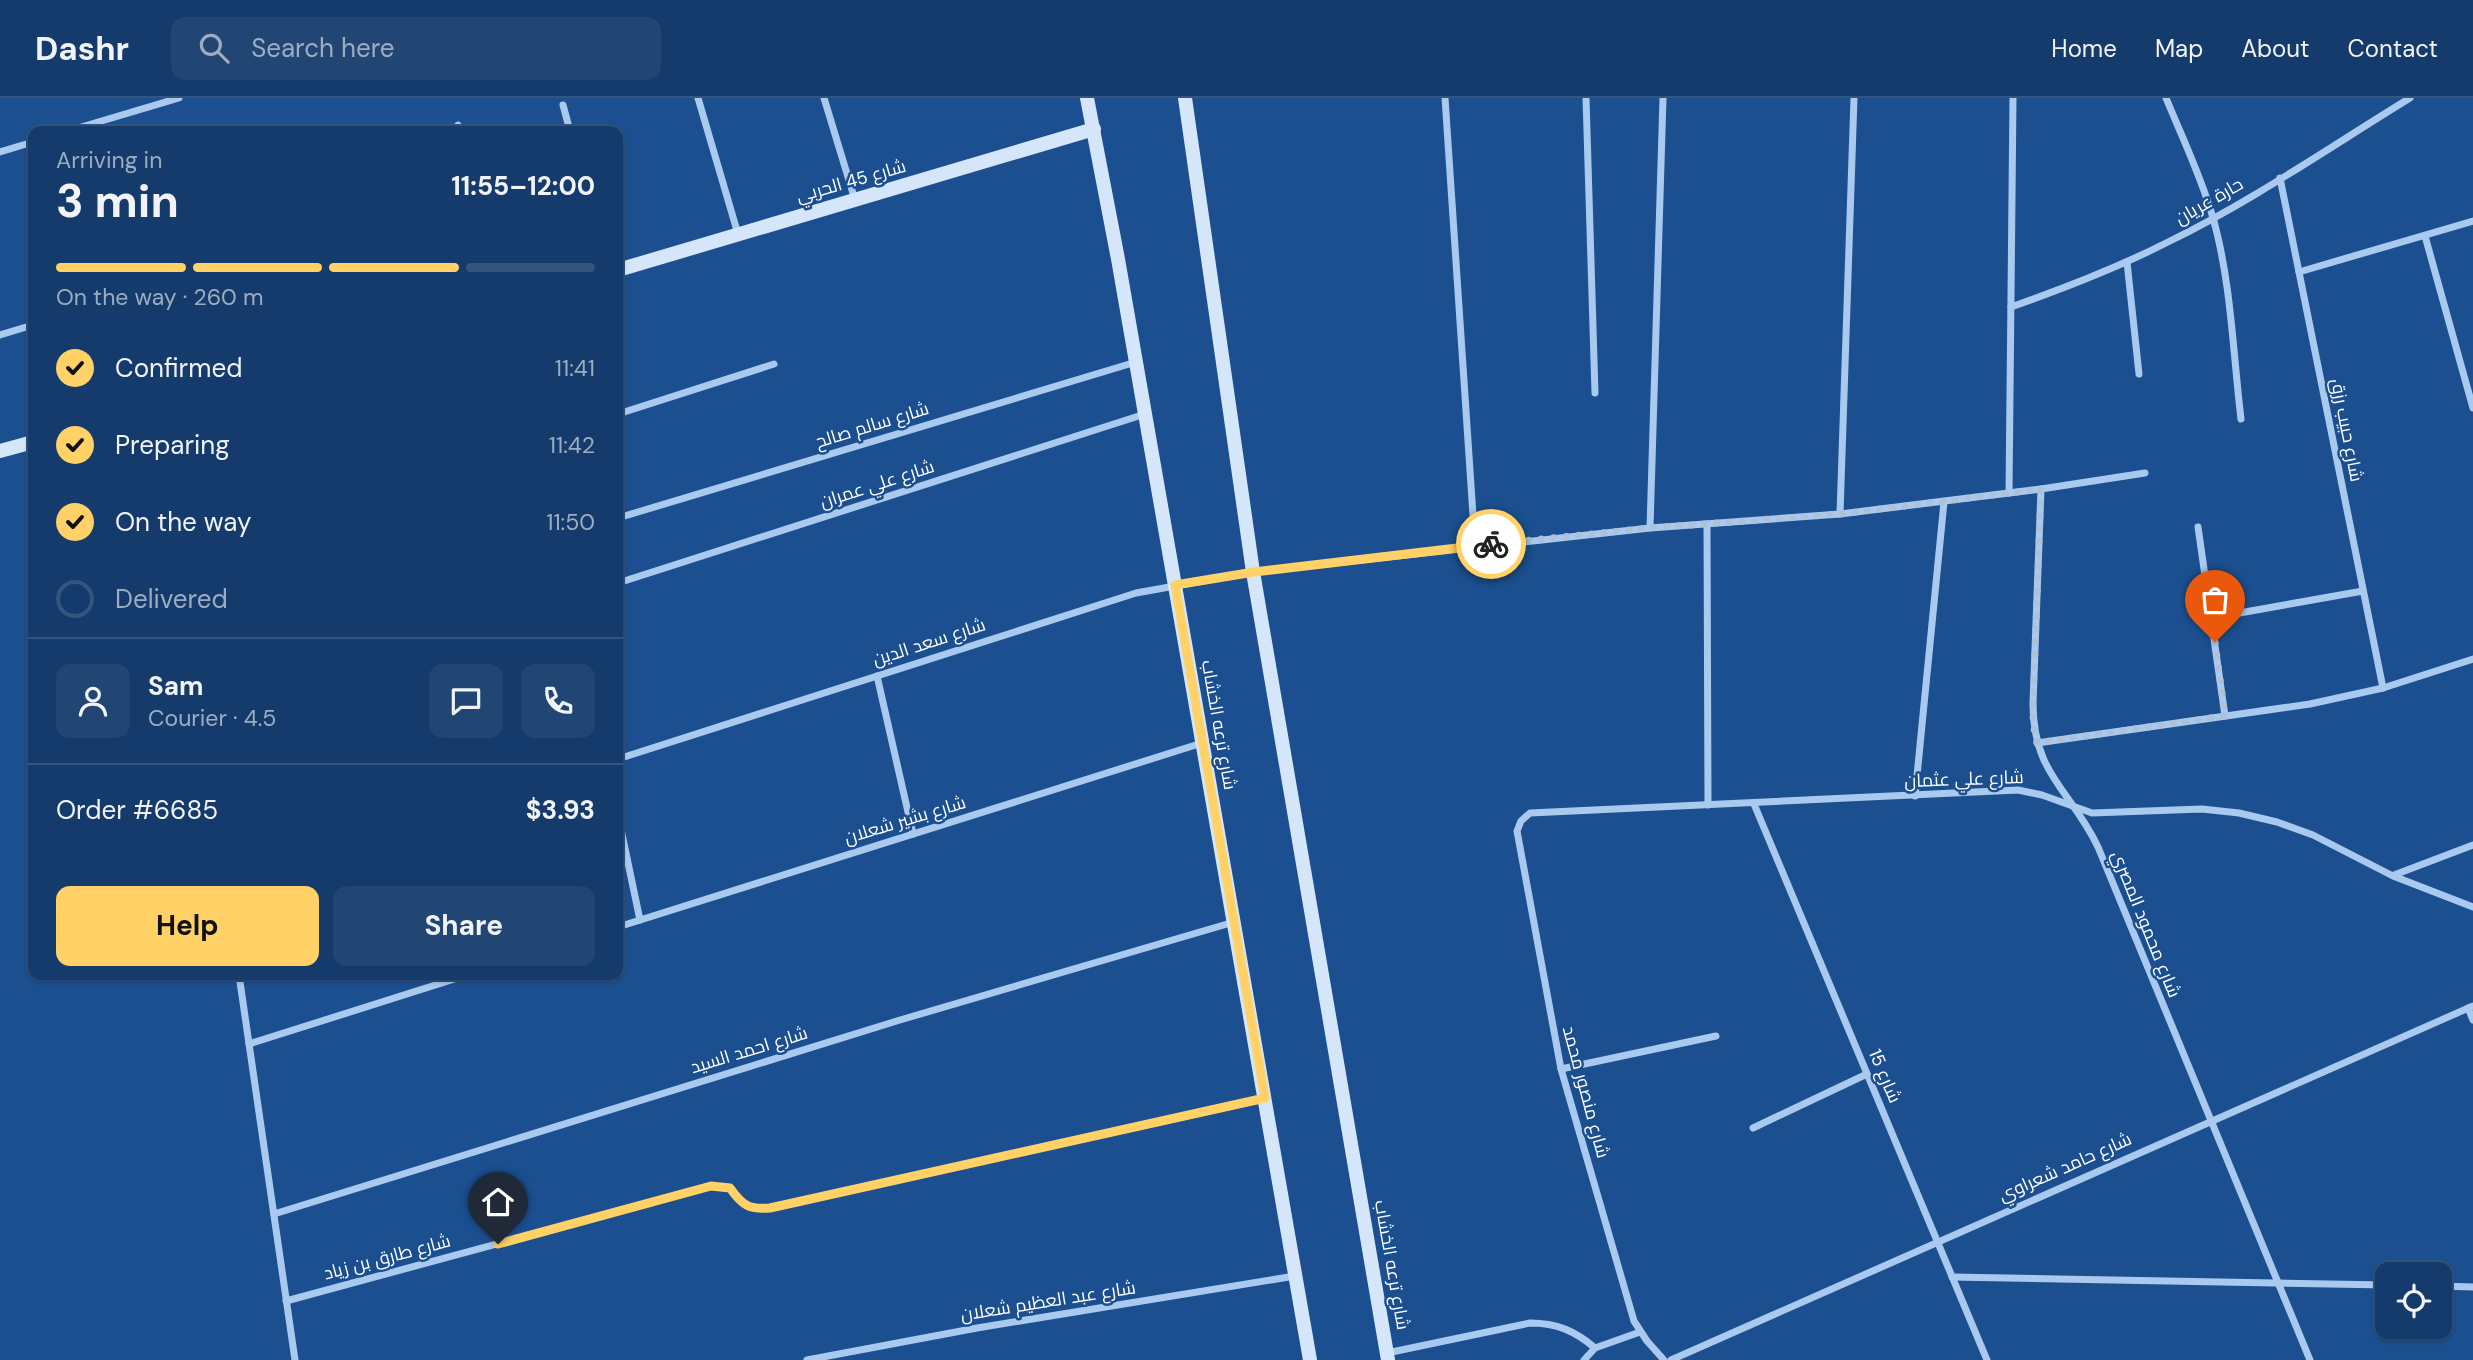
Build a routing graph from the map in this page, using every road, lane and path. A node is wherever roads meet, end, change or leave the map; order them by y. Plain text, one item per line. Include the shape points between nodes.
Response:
1 (179, 98) edge
2 (698, 98) edge
3 (824, 98) edge
4 (1087, 98) edge
5 (1185, 98) edge
6 (1445, 98) edge
7 (1586, 98) edge
8 (1663, 98) edge
9 (1854, 98) edge
10 (2013, 98) edge
11 (2166, 98) edge
12 (2410, 98) edge
13 (563, 106) dead end
14 (85, 126) edge
15 (569, 126) edge
16 (1094, 130) junction
17 (28, 144) edge
18 (0, 152) edge
19 (2280, 178) junction
20 (855, 200) junction
21 (2213, 219) junction
22 (2473, 221) edge
23 (738, 234) junction
24 (2425, 236) junction
25 (2127, 262) junction
26 (623, 268) edge
27 (2299, 272) junction
28 (2011, 307) junction
29 (28, 327) edge
30 (0, 335) edge
31 (1136, 362) junction
32 (774, 364) dead end
33 (2139, 374) dead end
34 (1595, 393) dead end
35 (2473, 408) edge
36 (623, 412) edge
37 (1145, 414) junction
38 (2241, 419) dead end
39 (28, 444) edge
40 (0, 452) edge
41 (2144, 473) dead end
42 (2041, 489) junction
43 (2009, 493) junction
44 (1944, 502) junction
45 (1840, 514) junction
46 (623, 516) edge
47 (1707, 524) junction
48 (2198, 527) dead end
49 (1650, 528) junction
50 (1475, 545) junction
51 (1254, 572) junction
52 (623, 581) edge
53 (1175, 585) junction
54 (2363, 591) junction
55 (2211, 618) junction
56 (2473, 659) edge
57 (877, 676) junction
58 (2383, 688) junction
59 (2225, 716) junction
60 (1202, 743) junction
61 (2037, 743) junction
62 (623, 757) edge
63 (1915, 796) junction
64 (1755, 804) junction
65 (1708, 805) junction
66 (2077, 809) junction
67 (1521, 821) joint
68 (913, 834) junction
69 (623, 839) edge
70 (2473, 845) edge
71 (2393, 876) junction
72 (2473, 907) edge
73 (640, 920) junction
74 (1234, 922) junction
75 (623, 925) edge
76 (240, 980) edge
77 (451, 980) edge
78 (2470, 1007) edge
79 (2473, 1020) edge
80 (1716, 1036) dead end
81 (249, 1044) junction
82 (1561, 1069) junction
83 (1867, 1074) junction
84 (1265, 1098) junction
85 (2210, 1120) junction
86 (1753, 1128) dead end
87 (274, 1214) junction
88 (1937, 1241) junction
89 (1295, 1276) junction
90 (1952, 1278) junction
91 (2278, 1283) junction
92 (2375, 1285) edge
93 (2452, 1286) edge
94 (2473, 1287) edge
95 (286, 1301) junction
96 (1640, 1332) junction
97 (1595, 1348) junction
98 (1388, 1357) edge
99 (295, 1360) edge
100 (807, 1360) edge
101 (1310, 1360) edge
102 (1584, 1360) edge
103 (1664, 1360) edge
104 (1671, 1360) edge
105 (1987, 1360) edge
106 (2310, 1360) edge

1 - 14 street
2 - 23 street
3 - 20 street
4 - 16 street, شارع ترعه الخشاب
5 - 51 street, شارع ترعه الخشاب
6 - 50 street
7 - 34 street
8 - 49 street
9 - 45 street
10 - 28 street
11 - 21 street
12 - 19 street, حارة عريان
13 - 15 street
16 - 20 street, شارع 45 الحربي
16 - 31 street, شارع ترعه الخشاب
17 - 18 street
19 - 21 street, حارة عريان
19 - 27 street, شارع حبيب رزق
20 - 23 street, شارع 45 الحربي
21 - 25 street, حارة عريان
21 - 38 street
22 - 24 street
23 - 26 street, شارع 45 الحربي
24 - 27 street
24 - 35 street
25 - 28 street, حارة عريان
25 - 33 street
27 - 54 street, شارع حبيب رزق
28 - 43 street
29 - 30 street
31 - 37 street, شارع ترعه الخشاب
31 - 46 street, شارع سالم صالح
32 - 36 street
37 - 52 street, شارع علي عمران
37 - 53 street, شارع ترعه الخشاب
39 - 40 street
41 - 42 street, شارع سعد الدين
42 - 43 street, شارع سعد الدين
42 - 61 street, شارع محمود المصري via 2033,703
43 - 44 street, شارع سعد الدين
44 - 45 street, شارع سعد الدين
44 - 63 street
45 - 47 street, شارع سعد الدين
47 - 49 street, شارع سعد الدين
47 - 65 street
48 - 55 street
49 - 50 street, شارع سعد الدين
50 - 51 street, شارع سعد الدين
51 - 53 street, شارع سعد الدين
51 - 98 street, شارع ترعه الخشاب
53 - 57 street, شارع سعد الدين via 1136,593
53 - 60 street, شارع ترعه الخشاب
54 - 55 street
54 - 58 street, شارع حبيب رزق
55 - 59 street
56 - 58 street
57 - 62 street, شارع سعد الدين
57 - 68 street
58 - 59 street
59 - 61 street
60 - 68 street, شارع بشير شعلان
60 - 74 street, شارع ترعه الخشاب
61 - 66 street, شارع محمود المصري via 2047,769
63 - 64 street, شارع علي عثمان
63 - 66 street, شارع علي عثمان via 2018,790
64 - 65 street, شارع علي عثمان
64 - 83 street, شارع 15
65 - 67 street, شارع علي عثمان via 1541,811
66 - 71 street, شارع علي عثمان via 2105,814 2164,809 2239,813 2313,835
66 - 85 street, شارع محمود المصري via 2098,847
67 - 82 street, شارع منصور محمد via 1517,831
68 - 73 street, شارع بشير شعلان
69 - 73 street
70 - 71 street
71 - 72 street, شارع علي عثمان
73 - 75 street, شارع بشير شعلان
74 - 84 street, شارع ترعه الخشاب
74 - 87 street, شارع احمد السيد
76 - 81 street
77 - 81 street
78 - 79 street
78 - 85 street, شارع حامد شعراوي
80 - 82 street
81 - 87 street
82 - 96 street, شارع منصور محمد
83 - 86 street
83 - 88 street, شارع 15
84 - 89 street, شارع ترعه الخشاب
84 - 95 street, شارع طارق بن زياد via 770,1208 749,1208 730,1188 711,1186
85 - 88 street, شارع حامد شعراوي
85 - 91 street, شارع محمود المصري
87 - 95 street
88 - 90 street, شارع 15
88 - 104 street, شارع حامد شعراوي
89 - 100 street, شارع عبد العظيم شعلان
89 - 101 street, شارع ترعه الخشاب
90 - 91 street
90 - 105 street, شارع 15
91 - 92 street
91 - 106 street, شارع محمود المصري
93 - 94 street
95 - 99 street
96 - 97 street
96 - 103 street, شارع منصور محمد
97 - 98 street via 1567,1328 1530,1323
97 - 102 street

